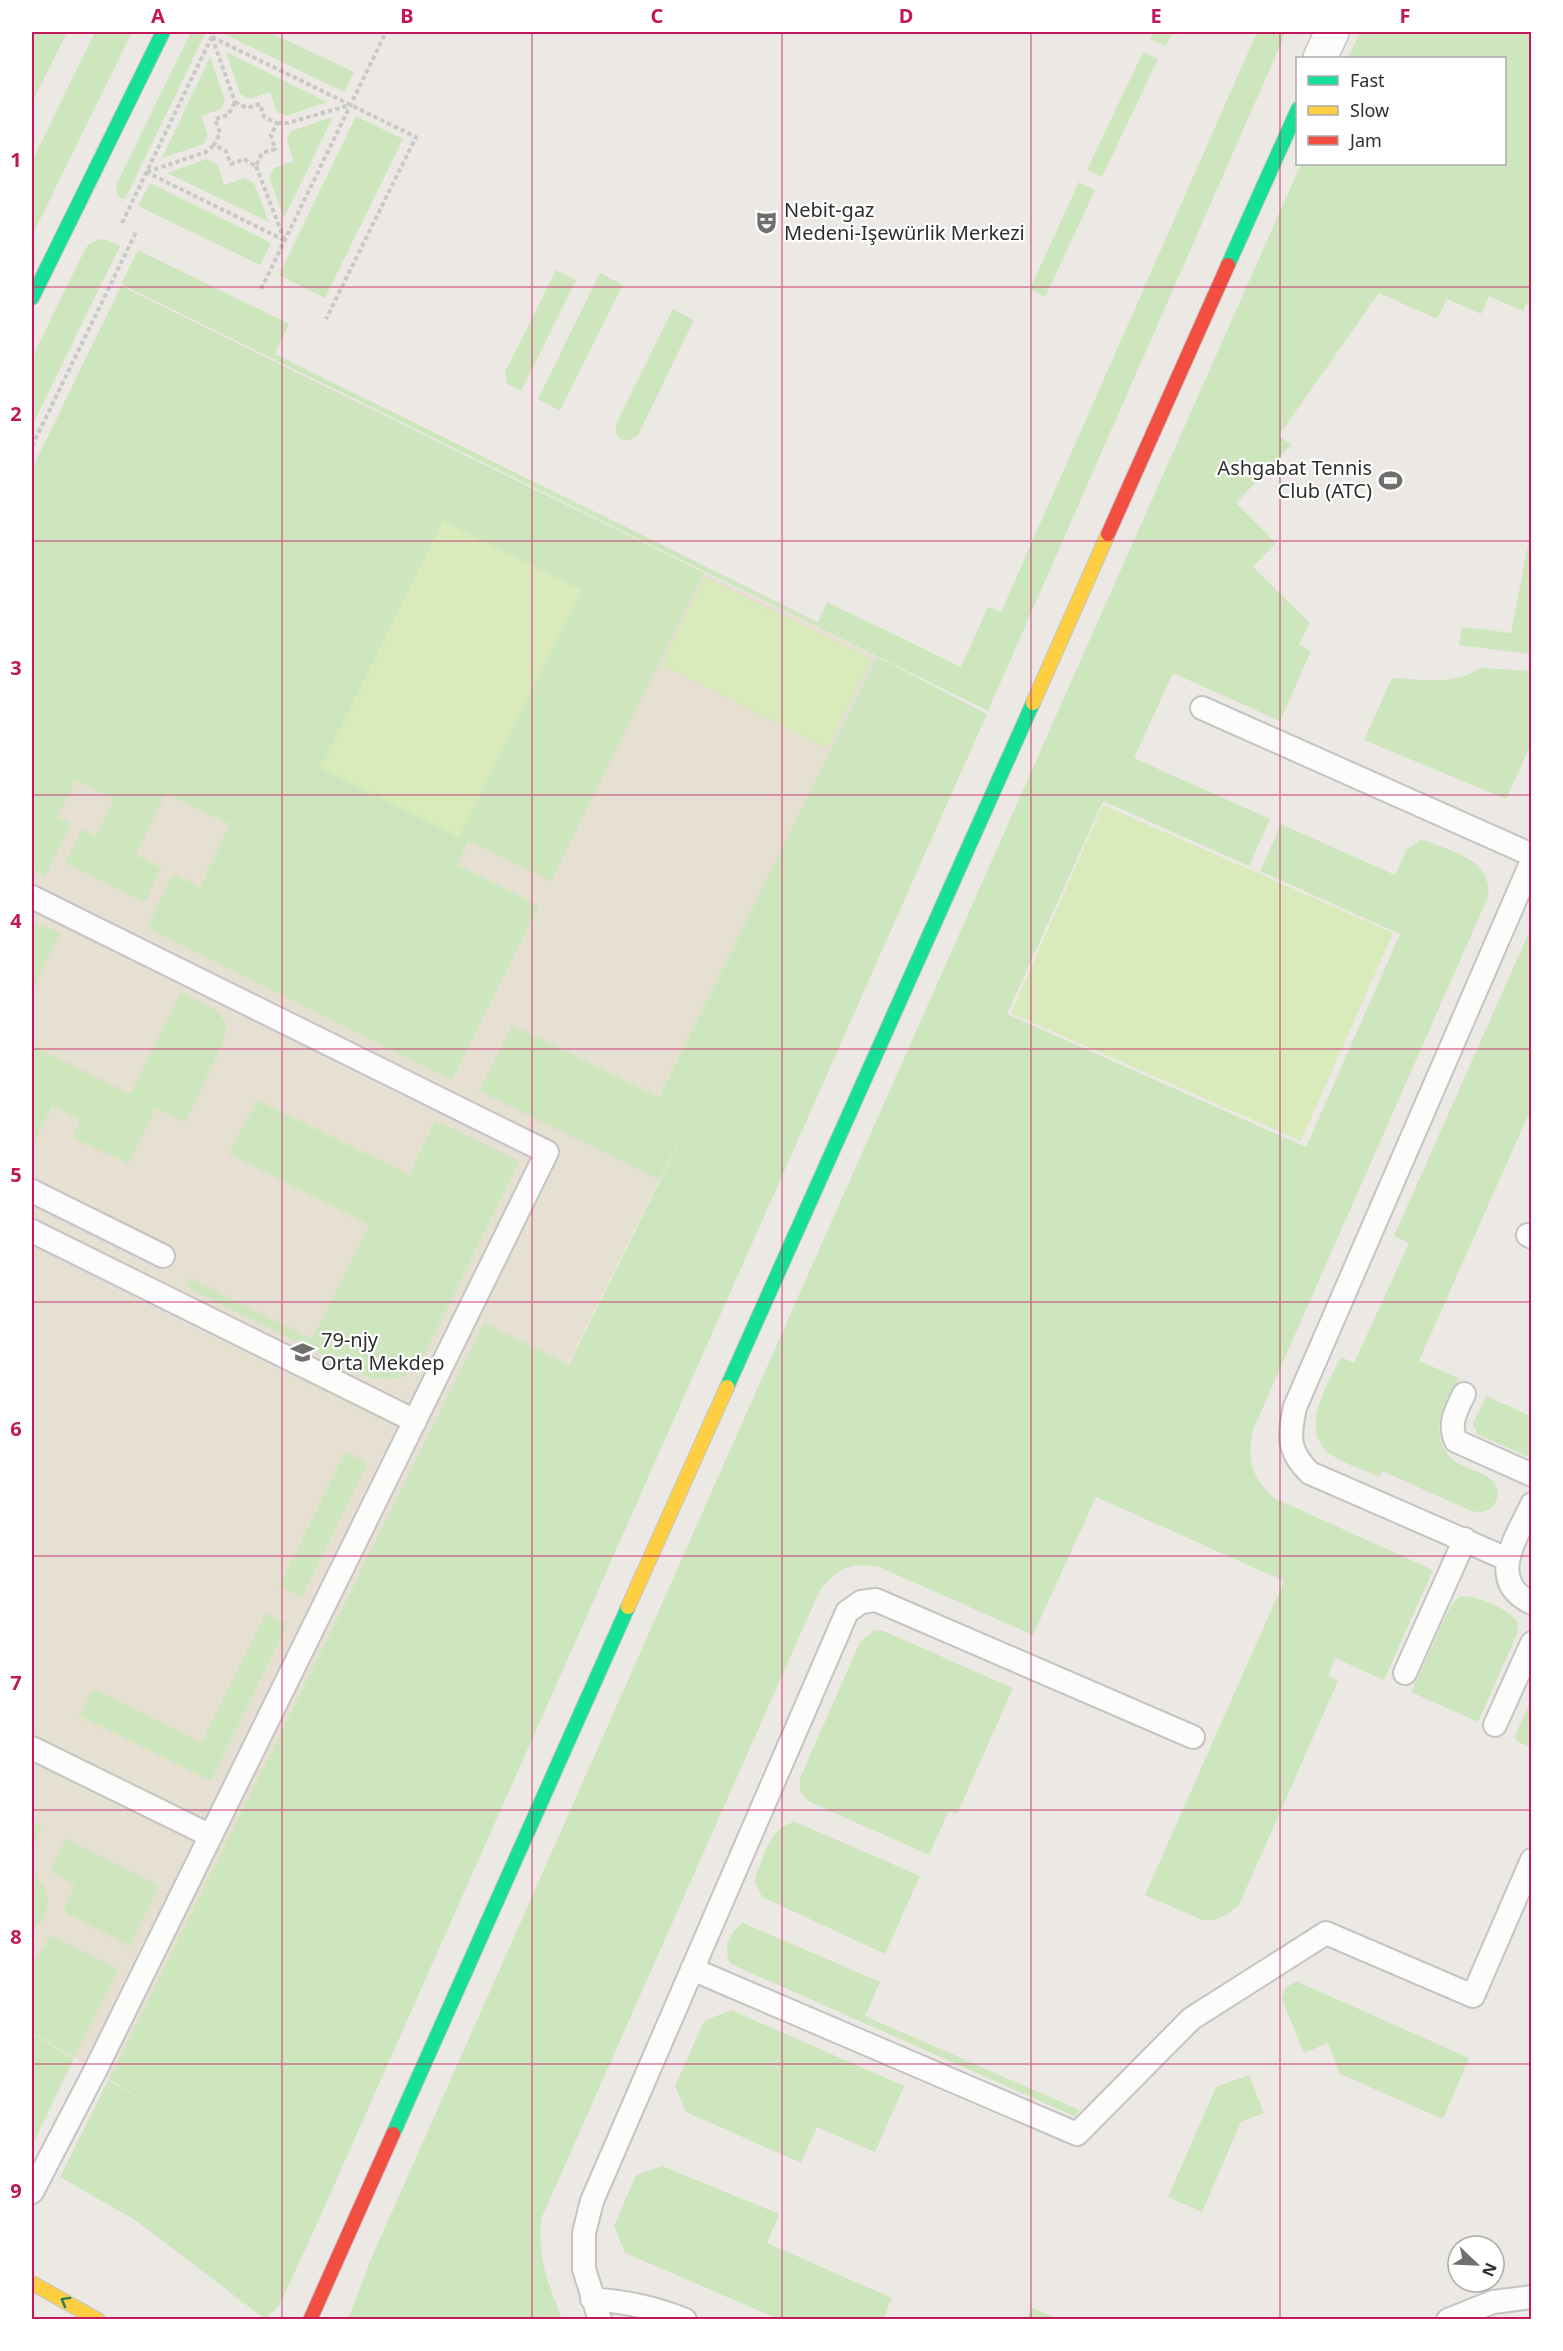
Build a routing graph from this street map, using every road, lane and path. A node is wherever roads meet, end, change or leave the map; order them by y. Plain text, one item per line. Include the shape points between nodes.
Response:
1 (163, 32) edge
2 (214, 32) edge
3 (386, 32) edge
4 (1332, 32) edge
5 (212, 37) junction
6 (1320, 57) edge
7 (234, 102) junction
8 (350, 104) junction
9 (1296, 113) edge
10 (277, 123) junction
11 (214, 145) junction
12 (256, 166) junction
13 (146, 172) junction
14 (122, 224) dead end
15 (137, 230) dead end
16 (284, 240) junction
17 (261, 289) dead end
18 (32, 298) edge
19 (326, 319) dead end
20 (32, 446) edge
21 (1202, 708) dead end
22 (1532, 855) edge
23 (1532, 861) edge
24 (32, 897) edge
25 (32, 1191) edge
26 (32, 1231) edge
27 (163, 1256) dead end
28 (1464, 1394) dead end
29 (415, 1421) junction
30 (1532, 1474) edge
31 (1532, 1504) edge
32 (1465, 1539) junction
33 (1507, 1558) junction
34 (1532, 1603) edge
35 (1532, 1643) edge
36 (1405, 1673) dead end
37 (1495, 1725) dead end
38 (1193, 1737) dead end
39 (32, 1748) edge
40 (211, 1836) junction
41 (1532, 1860) edge
42 (692, 1969) junction
43 (32, 2192) edge
44 (32, 2283) edge
45 (1532, 2297) edge
46 (596, 2309) edge
47 (98, 2319) edge
48 (310, 2319) edge
49 (685, 2319) edge
50 (1448, 2319) edge

1 - 18 street
2 - 5 path
3 - 8 path
4 - 6 street
5 - 7 path
5 - 8 path
5 - 13 path
7 - 10 path via 247,108 260,104 264,117
7 - 11 path via 228,115 215,119 220,133
8 - 10 path
8 - 16 path
8 - 19 path via 416,137
9 - 48 street
10 - 12 path via 271,135 275,149 262,153
11 - 12 path via 226,151 231,164 244,159
11 - 13 path via 206,152
12 - 16 path
13 - 14 path
13 - 16 path
15 - 20 path
16 - 17 path
21 - 22 lane
23 - 32 lane via 1295,1407 1291,1429 1292,1448 1310,1473
24 - 29 lane via 547,1152
25 - 27 lane
26 - 29 lane
28 - 30 lane via 1452,1421 1456,1441
29 - 40 lane
31 - 33 lane
32 - 33 lane
32 - 36 lane
33 - 34 lane via 1508,1583 1520,1598
35 - 37 lane
38 - 42 lane via 876,1600 861,1602 847,1612
39 - 40 lane
40 - 43 lane
41 - 42 lane via 1473,1996 1326,1934 1191,2019 1077,2134
42 - 46 lane via 592,2201 584,2233 584,2269
47 -> 44 street
45 - 50 lane via 1493,2302
46 - 49 lane via 630,2303

